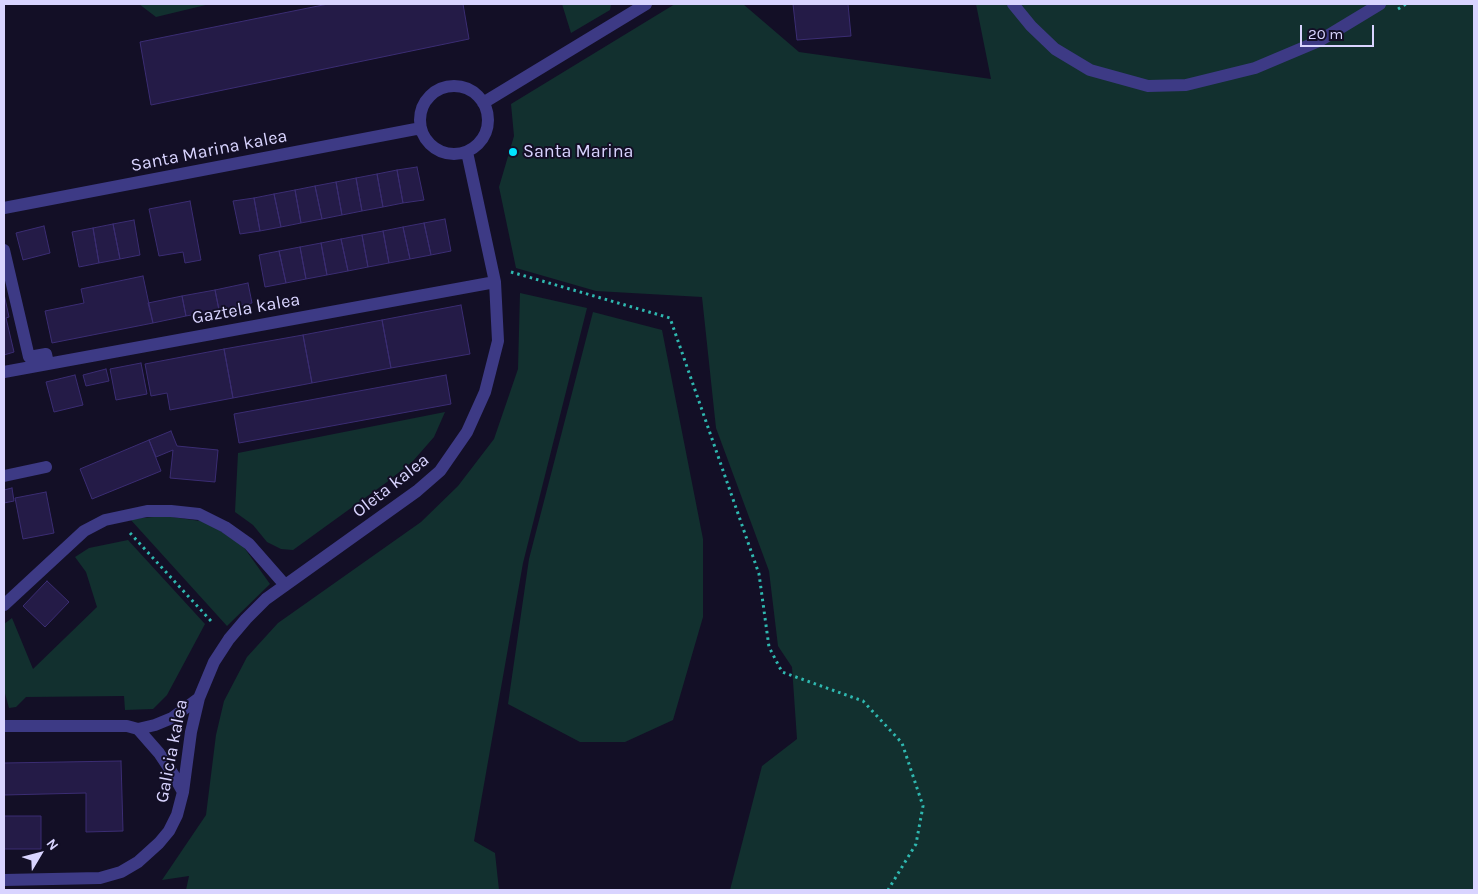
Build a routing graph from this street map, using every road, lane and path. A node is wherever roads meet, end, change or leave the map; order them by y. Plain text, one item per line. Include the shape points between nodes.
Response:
1 (646, 4) edge
2 (1013, 4) edge
3 (1380, 4) edge
4 (483, 103) junction
5 (421, 128) junction
6 (466, 152) junction
7 (4, 208) edge
8 (4, 250) edge
9 (491, 266) junction
10 (495, 282) junction
11 (48, 363) junction
12 (4, 372) edge
13 (46, 467) dead end
14 (4, 476) edge
15 (118, 517) junction
16 (285, 585) junction
17 (4, 605) edge
18 (211, 620) dead end
19 (199, 698) junction
20 (4, 726) edge
21 (138, 729) junction
22 (183, 792) junction
23 (4, 880) edge
24 (888, 890) edge

1 - 4 street
2 - 3 street via 1055,49 1090,70 1148,86 1186,85 1255,68 1319,41
4 - 5 street via 468,89 452,87 437,91 423,107
4 - 6 street via 488,114 486,132 477,146
5 - 6 street via 438,150 455,154
5 - 7 street, Santa Marina kalea
6 - 9 street, Oleta kalea
8 - 11 street via 29,357 46,354
9 - 10 street, Oleta kalea
9 - 24 path via 670,318 759,574 769,647 782,672 863,701 902,743 923,806 916,844
10 - 11 street, Gaztela kalea
10 - 16 street, Oleta kalea via 498,341 486,392 467,432 451,456 440,471 417,491
11 - 12 street, Gaztela kalea
13 - 14 street
15 - 16 street via 171,510 199,514 249,544
15 - 17 street via 84,531
15 - 18 path
16 - 19 street, Galicia kalea via 246,619 229,639 214,662
19 - 21 street via 172,718
19 - 22 street, Galicia kalea
20 - 21 street via 127,726
21 - 22 street via 159,753
22 - 23 street, Galicia kalea via 169,831 138,862 120,872 100,878

